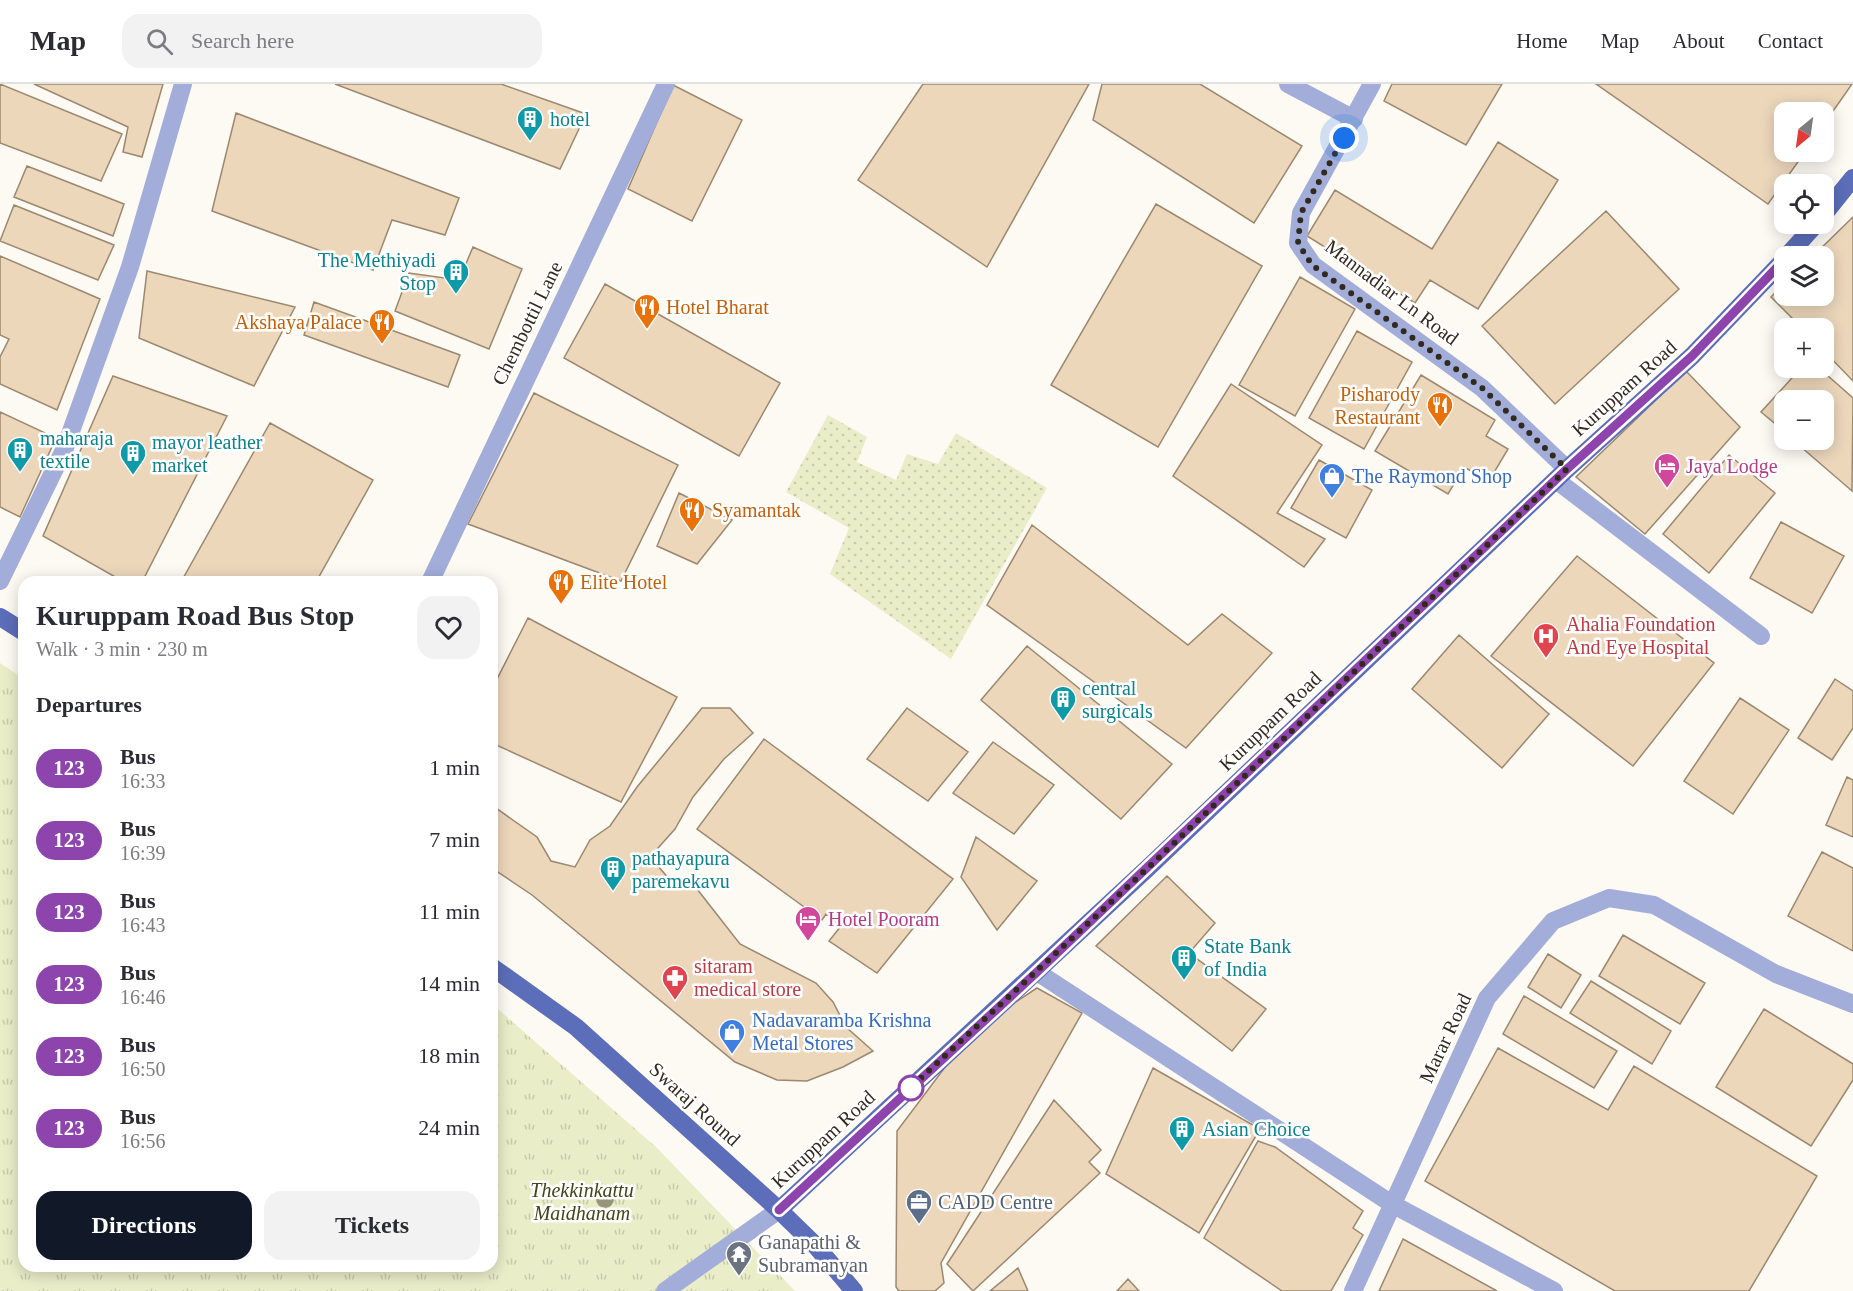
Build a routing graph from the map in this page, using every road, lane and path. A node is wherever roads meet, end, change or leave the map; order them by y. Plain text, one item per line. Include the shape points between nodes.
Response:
1 (183, 84) edge
2 (666, 84) edge
3 (1288, 84) edge
4 (1372, 84) edge
5 (1354, 119) junction
6 (1853, 178) edge
7 (1834, 202) edge
8 (1807, 234) edge
9 (1797, 246) edge
10 (1774, 271) edge
11 (1561, 474) junction
12 (433, 576) edge
13 (0, 581) edge
14 (0, 617) edge
15 (18, 628) edge
16 (1761, 636) dead end
17 (498, 971) edge
18 (1037, 972) junction
19 (1853, 1004) edge
20 (1392, 1204) junction
21 (779, 1210) junction
22 (665, 1291) edge
23 (854, 1291) edge
24 (1353, 1291) edge
25 (1554, 1291) edge

1 - 13 street via 130,267 65,448
2 - 12 street, Chembottil Lane
3 - 5 street
4 - 5 street, Mannadiar Ln Road
5 - 11 street, Mannadiar Ln Road via 1301,213 1298,243 1312,265 1482,388
6 - 7 main road
8 - 9 main road, Kuruppam Road
10 - 11 main road, Kuruppam Road via 1692,356
11 - 16 street, Mannadiar Ln Road
11 - 18 main road, Kuruppam Road
14 - 15 main road
17 - 21 main road, Swaraj Round via 576,1027
18 - 20 street
18 - 21 main road, Kuruppam Road
19 - 20 street, Marar Road via 1776,974 1654,905 1609,898 1553,921 1487,998
20 - 24 street, Marar Road
20 - 25 street
21 - 22 street
21 - 23 main road, Swaraj Round

